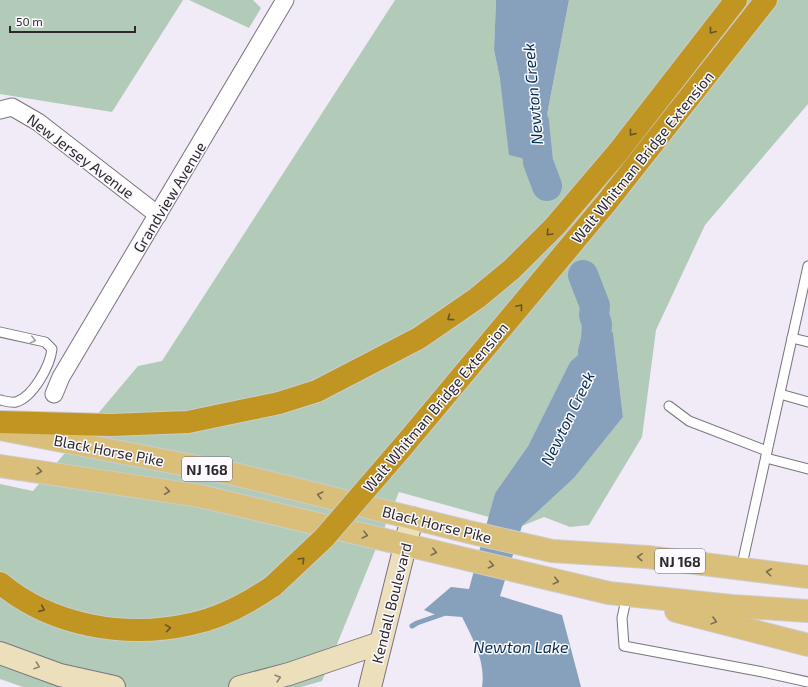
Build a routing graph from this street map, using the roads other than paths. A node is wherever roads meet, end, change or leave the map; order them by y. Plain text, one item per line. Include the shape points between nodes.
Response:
1 (285, 0) edge
2 (736, 0) edge
3 (766, 0) edge
4 (0, 110) edge
5 (158, 215) junction
6 (808, 266) edge
7 (806, 280) edge
8 (0, 332) edge
9 (792, 338) junction
10 (808, 342) edge
11 (54, 394) dead end
12 (780, 394) junction
13 (0, 400) edge
14 (808, 402) edge
15 (669, 406) dead end
16 (0, 422) edge
17 (0, 429) edge
18 (767, 454) junction
19 (0, 466) edge
20 (808, 470) edge
21 (412, 518) junction
22 (405, 545) junction
23 (741, 569) junction
24 (808, 577) edge
25 (4, 586) edge
26 (621, 595) junction
27 (808, 611) edge
28 (380, 643) junction
29 (808, 645) edge
30 (0, 653) edge
31 (808, 682) edge
32 (114, 687) edge
33 (240, 687) edge
34 (370, 687) edge

1 - 5 street, Grandview Avenue
2 -> 16 highway, Walt Whitman Bridge Extension via 623,146 555,226 483,294 419,338 317,391 279,403 188,422 111,425
25 -> 3 highway, Walt Whitman Bridge Extension, bridge via 33,605 85,625 139,631 191,624 214,617 235,609 274,586 324,538 405,444 607,202
4 - 5 street, New Jersey Avenue via 12,107 38,122
5 - 11 street, Grandview Avenue via 61,377
6 - 7 lane
7 - 9 lane
8 -> 13 lane via 45,342 52,349 51,360 36,385 23,399 14,402
9 - 10 lane
9 - 12 lane
12 - 14 lane
12 - 18 lane
15 - 18 lane via 689,420
21 -> 17 main road, Black Horse Pike / NJ 168 via 234,474
18 - 20 lane
18 - 23 lane
19 -> 22 main road, Black Horse Pike via 200,496
21 - 22 street, Kendall Boulevard
23 -> 21 main road, Black Horse Pike / NJ 168 via 647,557 552,551
22 -> 26 main road, Black Horse Pike
22 - 28 street, Kendall Boulevard
24 -> 23 main road, Black Horse Pike / NJ 168
26 - 27 main road, Black Horse Pike
26 -> 29 main road
26 - 31 lane via 624,646
33 -> 28 street via 289,674
28 - 34 street, Kendall Boulevard
30 -> 32 street via 60,675

